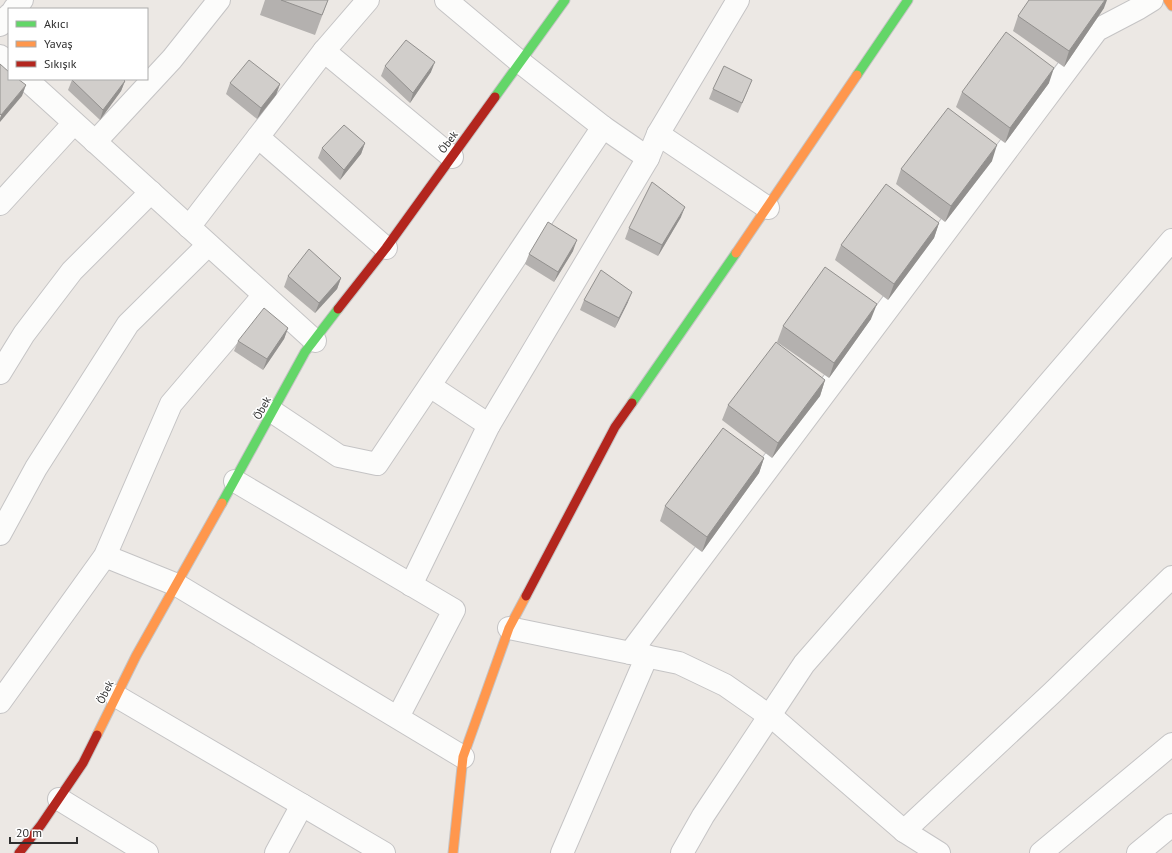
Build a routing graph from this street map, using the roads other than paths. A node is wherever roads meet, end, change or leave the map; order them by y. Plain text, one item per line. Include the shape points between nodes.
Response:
1 (22, 0) edge
2 (219, 0) edge
3 (368, 0) edge
4 (446, 0) edge
5 (564, 0) edge
6 (738, 0) edge
7 (908, 0) edge
8 (1152, 0) edge
9 (1168, 0) edge
10 (1172, 6) edge
11 (15, 8) edge
12 (8, 16) edge
13 (0, 25) edge
14 (324, 51) junction
15 (0, 56) edge
16 (520, 62) junction
17 (8, 63) edge
18 (27, 80) edge
19 (74, 123) junction
20 (602, 127) junction
21 (658, 134) junction
22 (258, 136) junction
23 (95, 142) junction
24 (452, 157) junction
25 (648, 158) junction
26 (151, 192) junction
27 (0, 204) edge
28 (768, 208) junction
29 (189, 227) junction
30 (1172, 240) edge
31 (208, 245) junction
32 (386, 248) junction
33 (264, 295) junction
34 (314, 341) junction
35 (0, 373) edge
36 (430, 386) junction
37 (273, 412) junction
38 (489, 426) junction
39 (235, 481) junction
40 (0, 534) edge
41 (105, 556) junction
42 (1172, 578) edge
43 (411, 584) junction
44 (176, 585) junction
45 (509, 628) junction
46 (639, 654) junction
47 (116, 696) junction
48 (0, 702) edge
49 (769, 716) junction
50 (398, 717) junction
51 (1172, 744) edge
52 (463, 757) junction
53 (59, 799) junction
54 (302, 805) junction
55 (1172, 825) edge
56 (919, 845) edge
57 (19, 853) edge
58 (147, 853) edge
59 (276, 853) edge
60 (384, 853) edge
61 (453, 853) edge
62 (562, 853) edge
63 (682, 853) edge
64 (1041, 853) edge
65 (1138, 853) edge

1 - 11 street
2 - 23 street via 172,59
3 - 14 street
4 - 16 street
5 - 16 street, Öbek
6 - 21 street
7 - 28 street
8 - 46 street via 1097,30
9 - 10 street
12 - 13 street
14 - 22 street
14 - 24 street
15 - 17 street
16 - 20 street
16 - 24 street, Öbek
18 - 19 street
19 - 23 street
19 - 27 street
20 - 25 street
20 - 36 street
21 - 25 street
21 - 28 street
22 - 29 street
22 - 32 street
23 - 26 street
24 - 32 street, Öbek
25 - 38 street
26 - 29 street
26 - 35 street via 72,272 24,334
28 - 45 street via 615,427
29 - 31 street
30 - 49 street via 804,664
31 - 33 street
31 - 40 street via 128,324 36,468
32 - 34 street, Öbek
33 - 34 street
33 - 41 street via 171,404
34 - 37 street, Öbek
36 - 37 street via 377,464 339,456
36 - 38 street
37 - 39 street, Öbek
38 - 43 street
39 - 43 street
39 - 44 street, Öbek
41 - 44 street
41 - 48 street
42 - 56 street via 1052,693
43 - 50 street via 454,610
44 - 47 street, Öbek
44 - 50 street
45 - 46 street
45 - 52 street
46 - 49 street via 679,663 725,685
46 - 62 street
47 - 53 street, Öbek via 83,763
47 - 54 street
49 - 56 street
49 - 63 street via 703,816
50 - 52 street
51 - 64 street
52 - 61 street
53 - 57 street, Öbek
53 - 58 street
54 - 59 street
54 - 60 street
55 - 65 street

